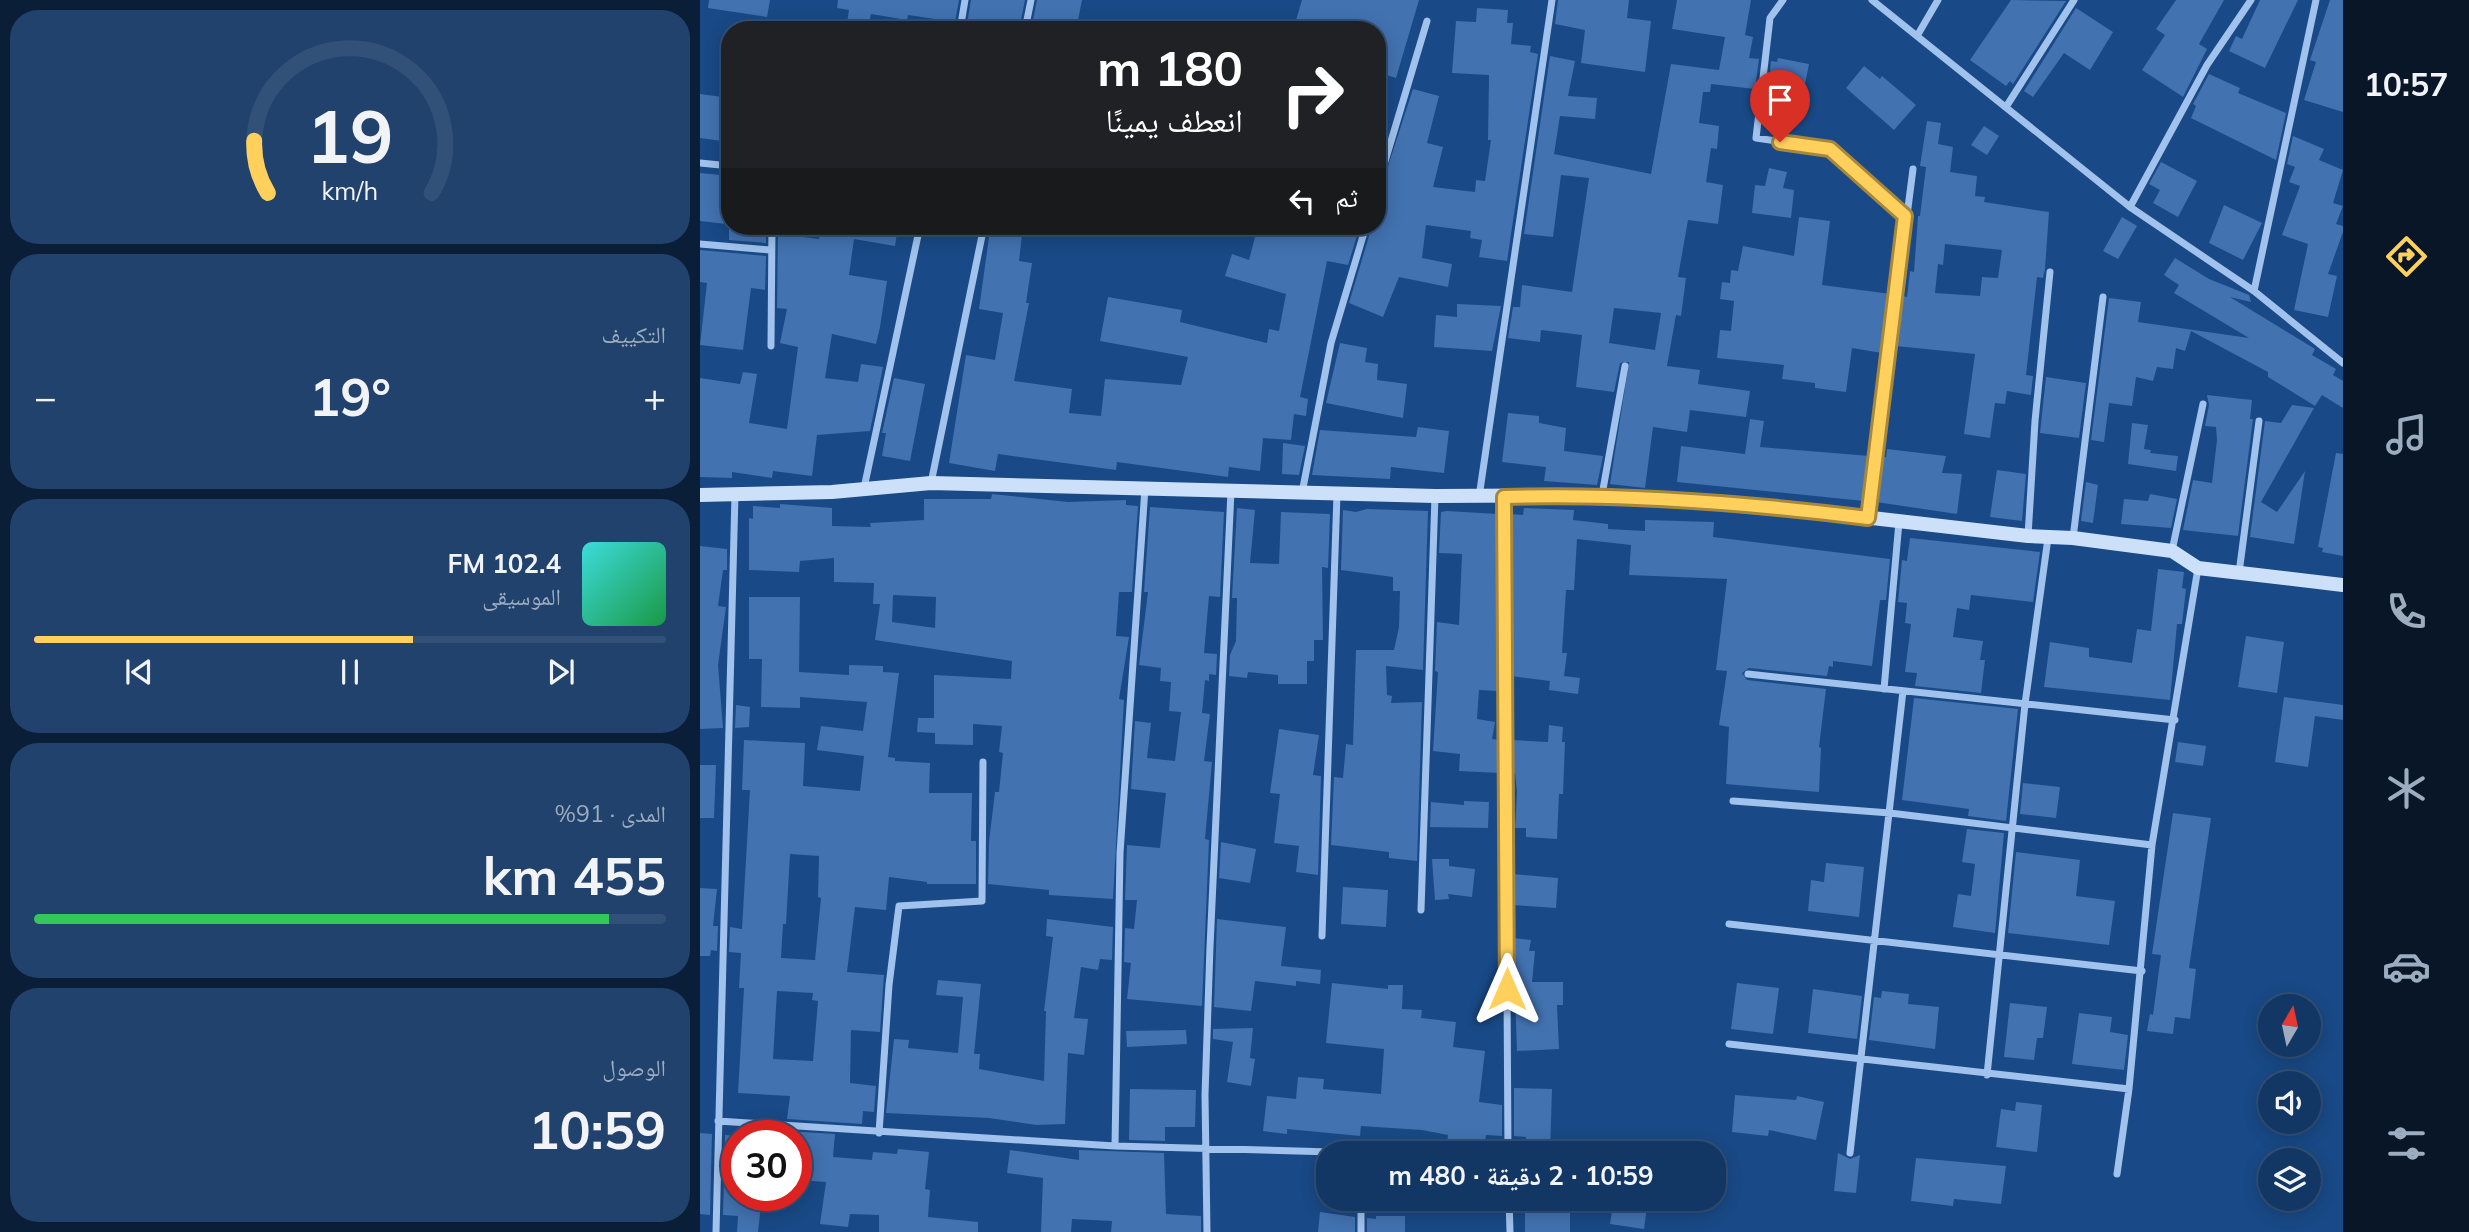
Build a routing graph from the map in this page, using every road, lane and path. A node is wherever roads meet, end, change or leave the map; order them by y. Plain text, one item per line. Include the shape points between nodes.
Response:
1 (965, 0) edge
2 (1031, 0) edge
3 (1552, 0) edge
4 (1783, 0) edge
5 (1872, 0) edge
6 (1938, 0) edge
7 (2074, 0) edge
8 (2251, 0) edge
9 (2316, 0) edge
10 (962, 21) edge
11 (1027, 21) edge
12 (1427, 21) dead end
13 (1917, 36) junction
14 (2006, 107) junction
15 (1386, 158) edge
16 (700, 163) edge
17 (721, 165) edge
18 (1913, 169) dead end
19 (2130, 207) junction
20 (1905, 216) junction
21 (771, 235) edge
22 (918, 235) edge
23 (983, 235) edge
24 (1363, 235) edge
25 (700, 244) edge
26 (770, 250) junction
27 (2050, 272) dead end
28 (2254, 291) junction
29 (2103, 298) dead end
30 (771, 346) dead end
31 (2343, 363) edge
32 (1625, 366) dead end
33 (2203, 404) dead end
34 (2259, 421) dead end
35 (931, 483) junction
36 (864, 488) junction
37 (1145, 488) junction
38 (1231, 491) junction
39 (1302, 493) junction
40 (735, 494) junction
41 (1337, 494) junction
42 (700, 495) edge
43 (1602, 495) junction
44 (1435, 496) junction
45 (1479, 497) junction
46 (1504, 497) junction
47 (1868, 518) junction
48 (1899, 522) junction
49 (2028, 536) junction
50 (2048, 538) junction
51 (2073, 538) junction
52 (2172, 551) junction
53 (2197, 568) junction
54 (2239, 573) junction
55 (2343, 585) edge
56 (1748, 674) dead end
57 (1884, 689) junction
58 (1903, 691) junction
59 (2025, 704) junction
60 (2175, 720) junction
61 (983, 762) dead end
62 (1733, 801) dead end
63 (1891, 813) junction
64 (2012, 828) junction
65 (2152, 845) junction
66 (1421, 910) dead end
67 (1730, 924) dead end
68 (1322, 936) dead end
69 (1875, 940) junction
70 (2000, 955) junction
71 (2142, 971) junction
72 (1729, 1044) dead end
73 (1861, 1060) junction
74 (1987, 1075) junction
75 (2129, 1089) junction
76 (718, 1121) junction
77 (880, 1133) junction
78 (1508, 1141) edge
79 (1115, 1146) junction
80 (1208, 1147) junction
81 (1316, 1151) edge
82 (1850, 1153) dead end
83 (2117, 1174) dead end
84 (1361, 1211) edge
85 (1509, 1211) edge
86 (716, 1232) edge
87 (1207, 1232) edge
88 (1362, 1232) edge
89 (1510, 1232) edge

1 - 10 street
2 - 11 street
3 - 45 street
4 - 20 street via 1770,18 1756,138 1830,149
5 - 13 street
6 - 13 street
7 - 14 street
8 - 19 street via 2207,65
9 - 28 street
12 - 15 street
13 - 14 street
14 - 19 street
16 - 17 street
18 - 20 street
19 - 28 street
20 - 47 street
21 - 26 street
22 - 36 street
23 - 35 street
24 - 39 street via 1331,343
25 - 26 street
26 - 30 street
27 - 49 street
28 - 31 street
29 - 51 street
32 - 43 street
33 - 52 street
34 - 54 street
35 - 36 street
35 - 37 street
36 - 40 street
37 - 38 street
37 - 79 street via 1120,853
38 - 39 street
38 - 80 street via 1205,1095
39 - 41 street
40 - 42 street
40 - 76 street
41 - 44 street
41 - 68 street
43 - 46 street
43 - 47 street
44 - 45 street
44 - 66 street
45 - 46 street
46 - 78 street
47 - 48 street
48 - 49 street
48 - 57 street
49 - 50 street
50 - 51 street
50 - 59 street
51 - 52 street
52 - 53 street
53 - 54 street
53 - 60 street
54 - 55 street
56 - 57 street
57 - 58 street
58 - 59 street
58 - 63 street
59 - 60 street
59 - 64 street
60 - 65 street
61 - 77 street via 982,901 899,906
62 - 63 street
63 - 64 street
63 - 69 street
64 - 65 street
64 - 70 street
65 - 71 street
67 - 69 street
69 - 70 street
69 - 73 street
70 - 71 street
70 - 74 street
71 - 75 street
72 - 73 street
73 - 74 street
73 - 82 street
74 - 75 street
75 - 83 street
76 - 77 street
76 - 86 street
77 - 79 street
79 - 80 street
80 - 81 street
80 - 87 street
84 - 88 street
85 - 89 street

